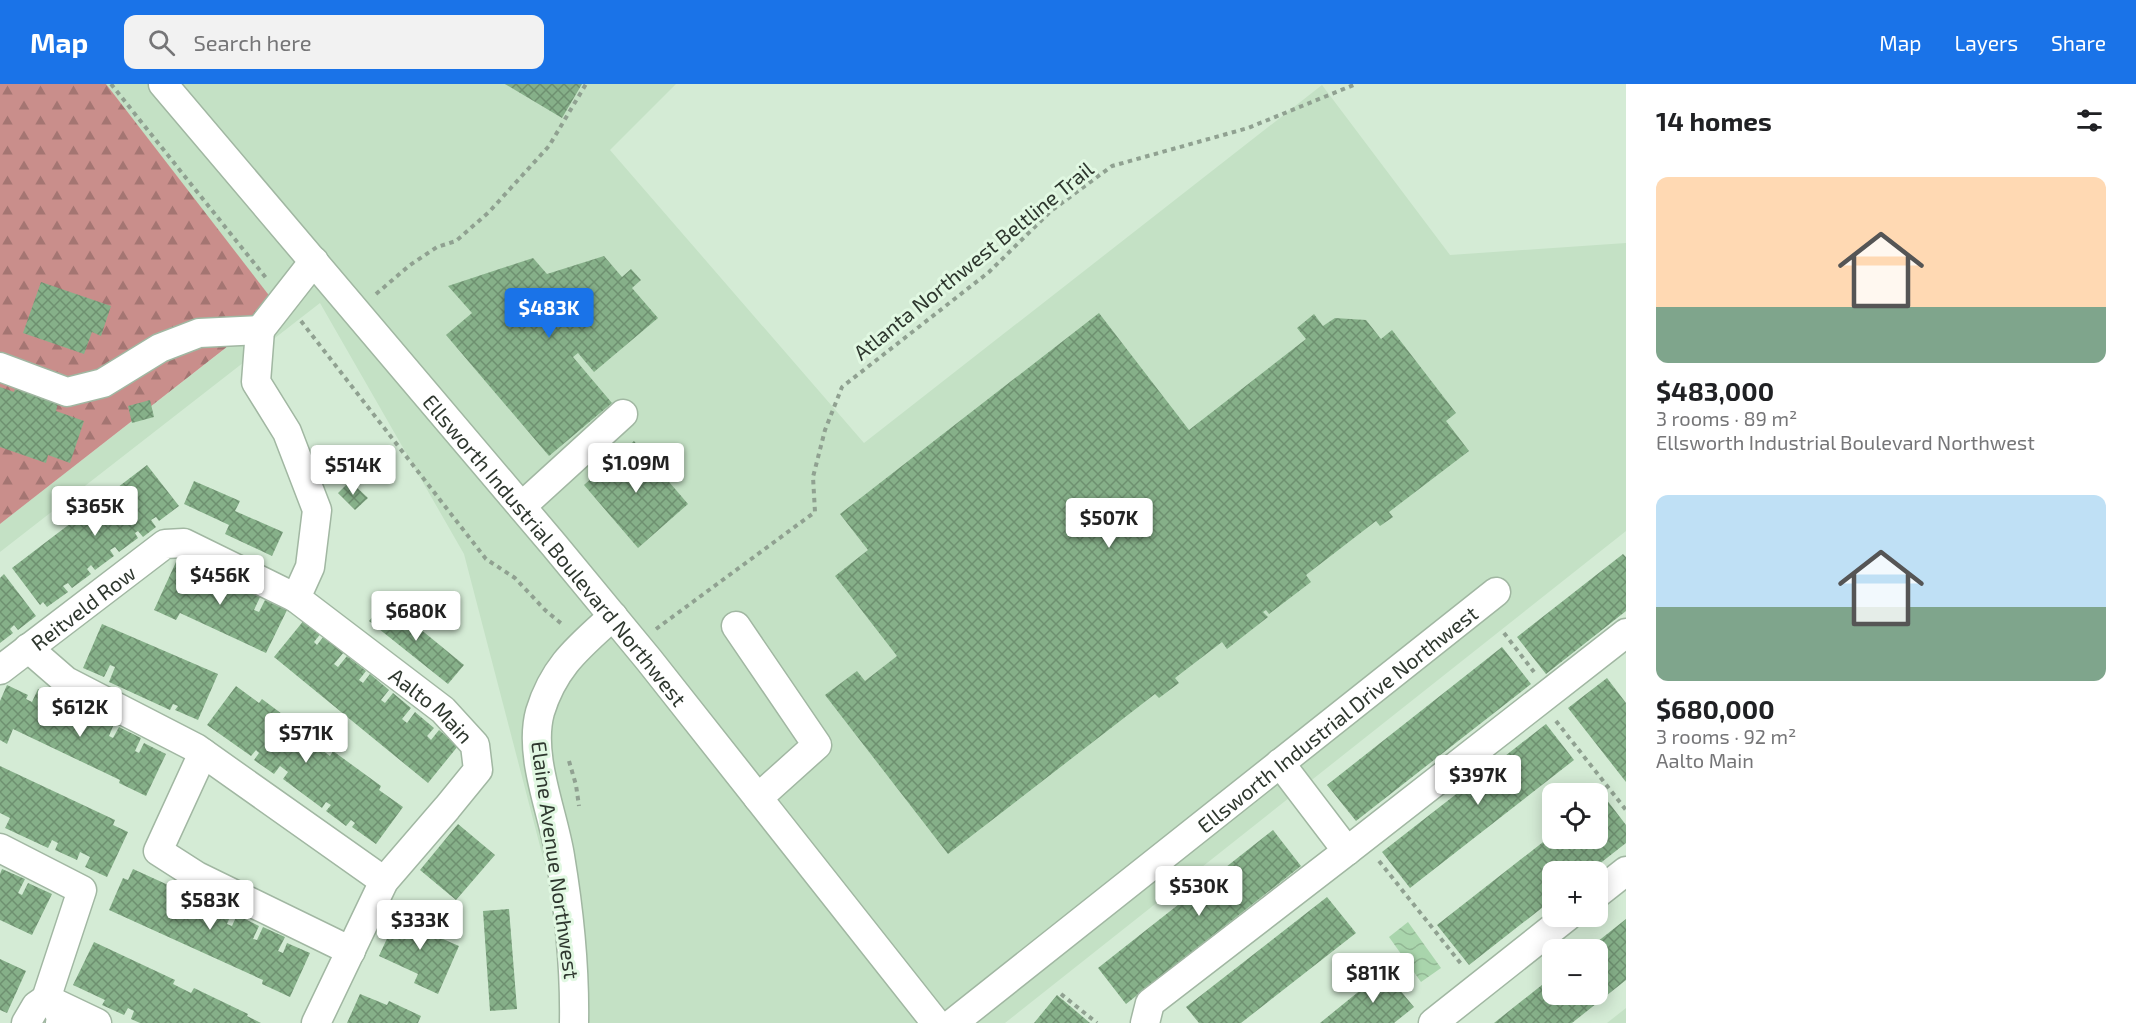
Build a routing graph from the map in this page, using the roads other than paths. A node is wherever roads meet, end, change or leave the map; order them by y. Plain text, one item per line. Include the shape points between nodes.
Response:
1 (164, 84) edge
2 (314, 261) junction
3 (260, 330) junction
4 (0, 367) edge
5 (623, 414) dead end
6 (522, 506) junction
7 (1496, 592) dead end
8 (296, 598) junction
9 (613, 616) junction
10 (736, 626) dead end
11 (1622, 646) edge
12 (28, 648) junction
13 (0, 670) edge
14 (203, 753) junction
15 (1280, 763) junction
16 (758, 798) junction
17 (0, 848) edge
18 (1360, 853) junction
19 (1626, 871) edge
20 (384, 881) junction
21 (1608, 885) edge
22 (1554, 927) edge
23 (351, 951) junction
24 (54, 1008) edge
25 (925, 1018) edge
26 (26, 1023) edge
27 (98, 1023) edge
28 (316, 1023) edge
29 (574, 1023) edge
30 (953, 1023) edge
31 (1145, 1023) edge
32 (1433, 1023) edge

1 - 2 street, Ellsworth Industrial Boulevard Northwest
2 - 3 street
2 - 6 street, Ellsworth Industrial Boulevard Northwest
3 - 4 street via 199,333 160,348 103,383 68,392
3 - 8 street via 256,382 287,432 317,510 310,567
5 - 6 street
6 - 9 street, Ellsworth Industrial Boulevard Northwest
7 - 15 street, Ellsworth Industrial Drive Northwest
8 - 12 street, Reitveld Row via 184,543 165,544
8 - 20 street, Aalto Main via 443,710 475,745 478,770
9 - 16 street, Ellsworth Industrial Boulevard Northwest
9 - 29 street, Elaine Avenue Northwest via 568,657 540,714 539,760 560,855 574,980
10 - 16 street via 817,745
11 - 18 street
12 - 13 street, Reitveld Row
12 - 14 street via 66,681
14 - 20 street
14 - 23 street via 158,851 197,876
15 - 18 street
15 - 30 street, Ellsworth Industrial Drive Northwest
16 - 25 street, Ellsworth Industrial Boulevard Northwest
17 - 24 street via 82,890
18 - 31 street via 1150,1003
19 - 21 street
20 - 23 street, Aalto Main
22 - 32 street
23 - 28 street, Aalto Main
24 - 26 street via 36,1006
24 - 27 street

